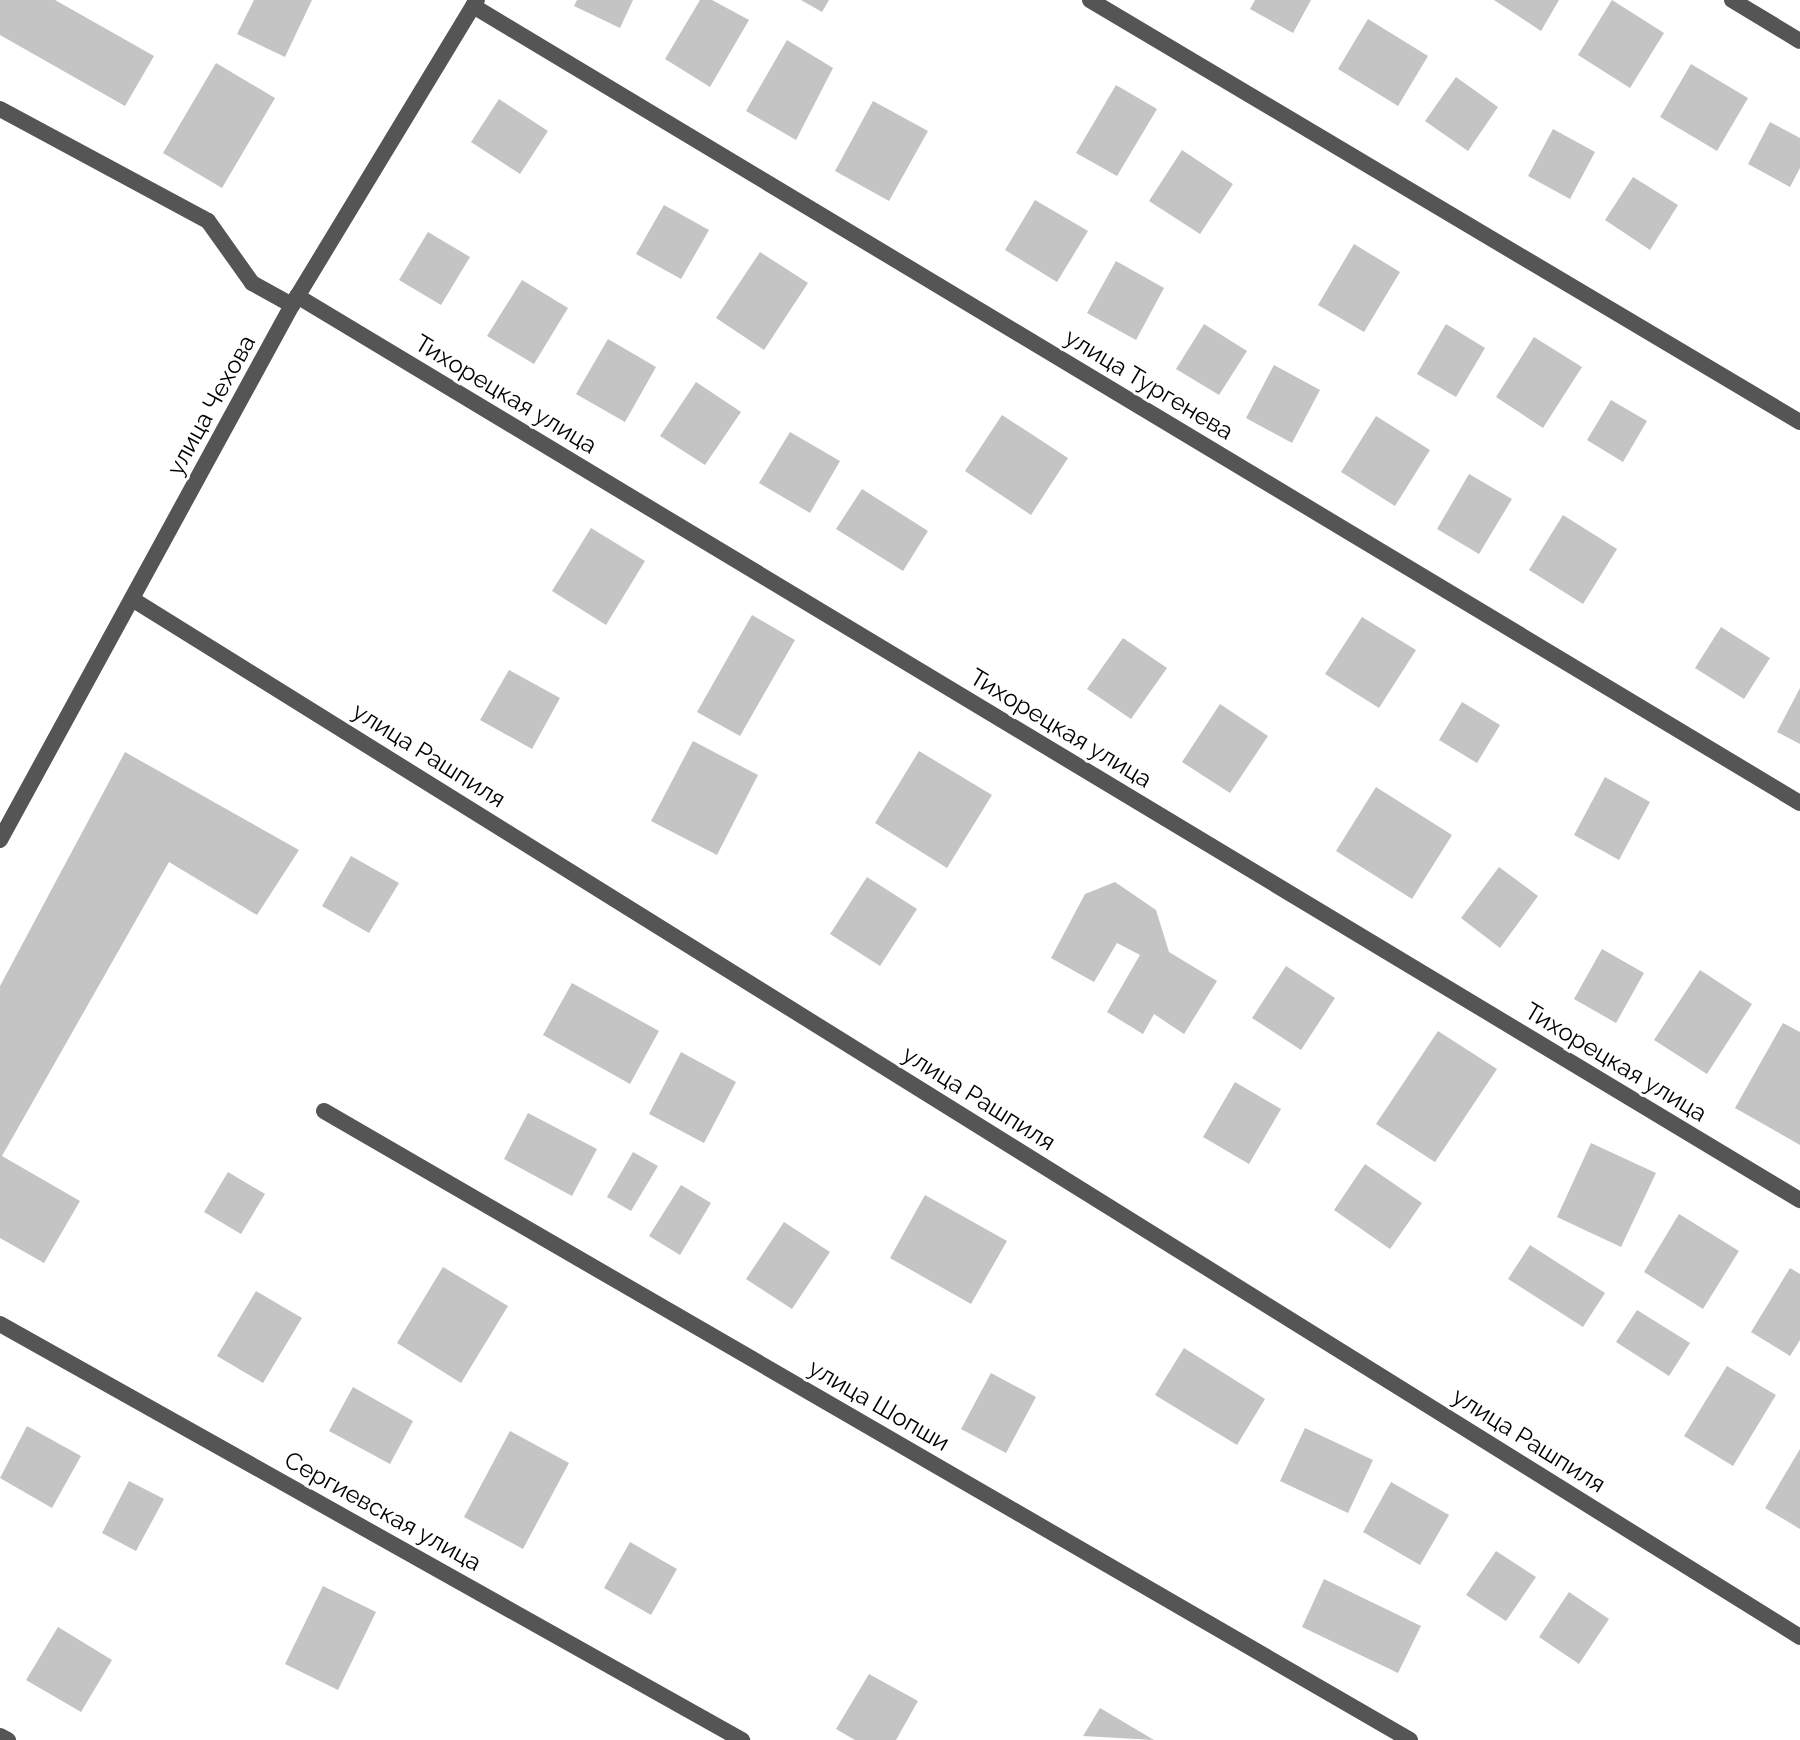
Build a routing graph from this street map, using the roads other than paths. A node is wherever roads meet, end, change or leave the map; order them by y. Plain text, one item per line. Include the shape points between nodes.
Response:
1 (1090, 0) edge
2 (1732, 0) edge
3 (475, 3) edge
4 (1800, 41) edge
5 (0, 109) edge
6 (295, 300) junction
7 (1800, 422) edge
8 (132, 599) junction
9 (1800, 803) edge
10 (0, 840) edge
11 (324, 1111) dead end
12 (1800, 1200) edge
13 (0, 1324) edge
14 (1800, 1637) edge
15 (0, 1736) edge
16 (8, 1740) edge
17 (742, 1740) edge
18 (1410, 1740) edge

1 - 7 street
2 - 4 street
3 - 6 street, улица Чехова
3 - 9 street, улица Тургенева
5 - 6 street, Тихорецкая улица via 208,221 252,283
6 - 8 street, улица Чехова
6 - 12 street, Тихорецкая улица
8 - 10 street, улица Чехова
8 - 14 street, улица Рашпиля
11 - 18 street, улица Шопши
13 - 17 street, Сергиевская улица
15 - 16 street

